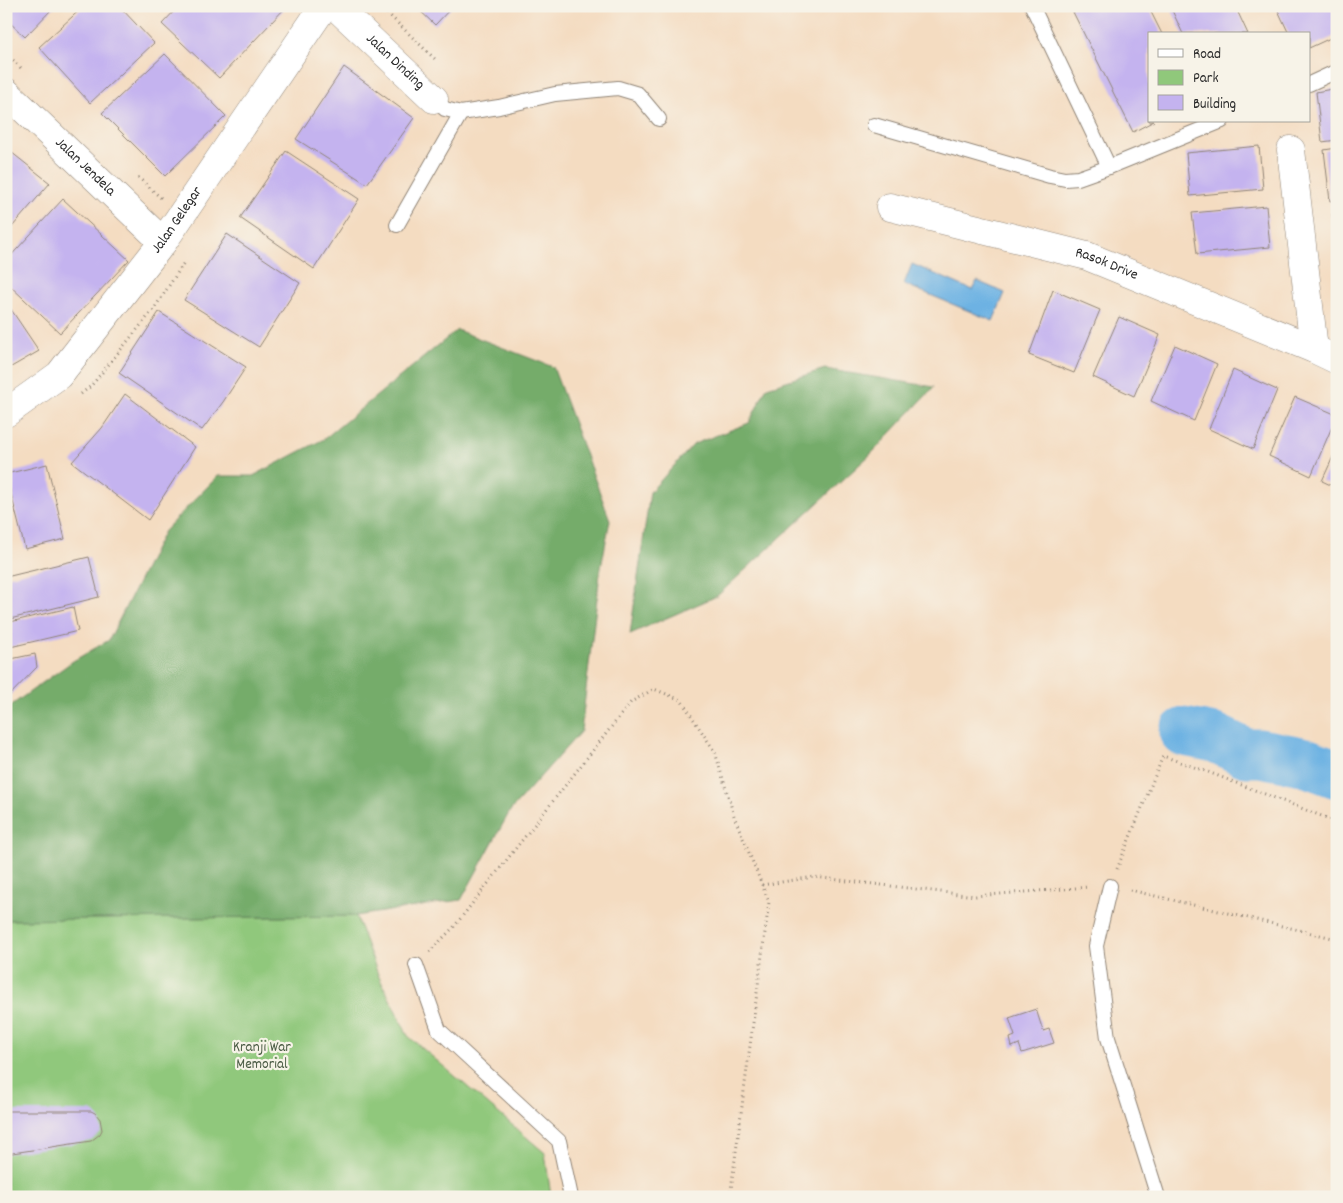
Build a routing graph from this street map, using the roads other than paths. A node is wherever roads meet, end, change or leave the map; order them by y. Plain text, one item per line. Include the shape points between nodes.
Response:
1 (324, 6) edge
2 (335, 6) edge
3 (1032, 6) edge
4 (1337, 71) edge
5 (1310, 84) edge
6 (6, 92) edge
7 (434, 99) joint
8 (461, 113) junction
9 (659, 118) dead end
10 (1220, 122) edge
11 (874, 125) dead end
12 (1291, 150) dead end
13 (1109, 167) junction
14 (890, 207) dead end
15 (397, 225) dead end
16 (163, 242) junction
17 (1326, 355) edge
18 (6, 413) edge
19 (1110, 886) road end
20 (416, 965) road end
21 (571, 1197) edge
22 (1158, 1197) edge

1 - 16 street, Jalan Gelegar
2 - 7 street, Jalan Dinding
3 - 13 lane
4 - 5 lane
6 - 16 street, Jalan Jendela
7 - 8 lane via 445,109
8 - 9 lane via 499,108 555,94 618,88 638,94
8 - 15 lane
10 - 13 lane
11 - 13 lane via 1065,179
12 - 17 street, Rasok Drive
14 - 17 street, Rasok Drive via 1087,256
16 - 18 street, Jalan Gelegar via 59,375
19 - 22 lane via 1096,946 1108,1038
20 - 21 lane via 440,1030 559,1141

